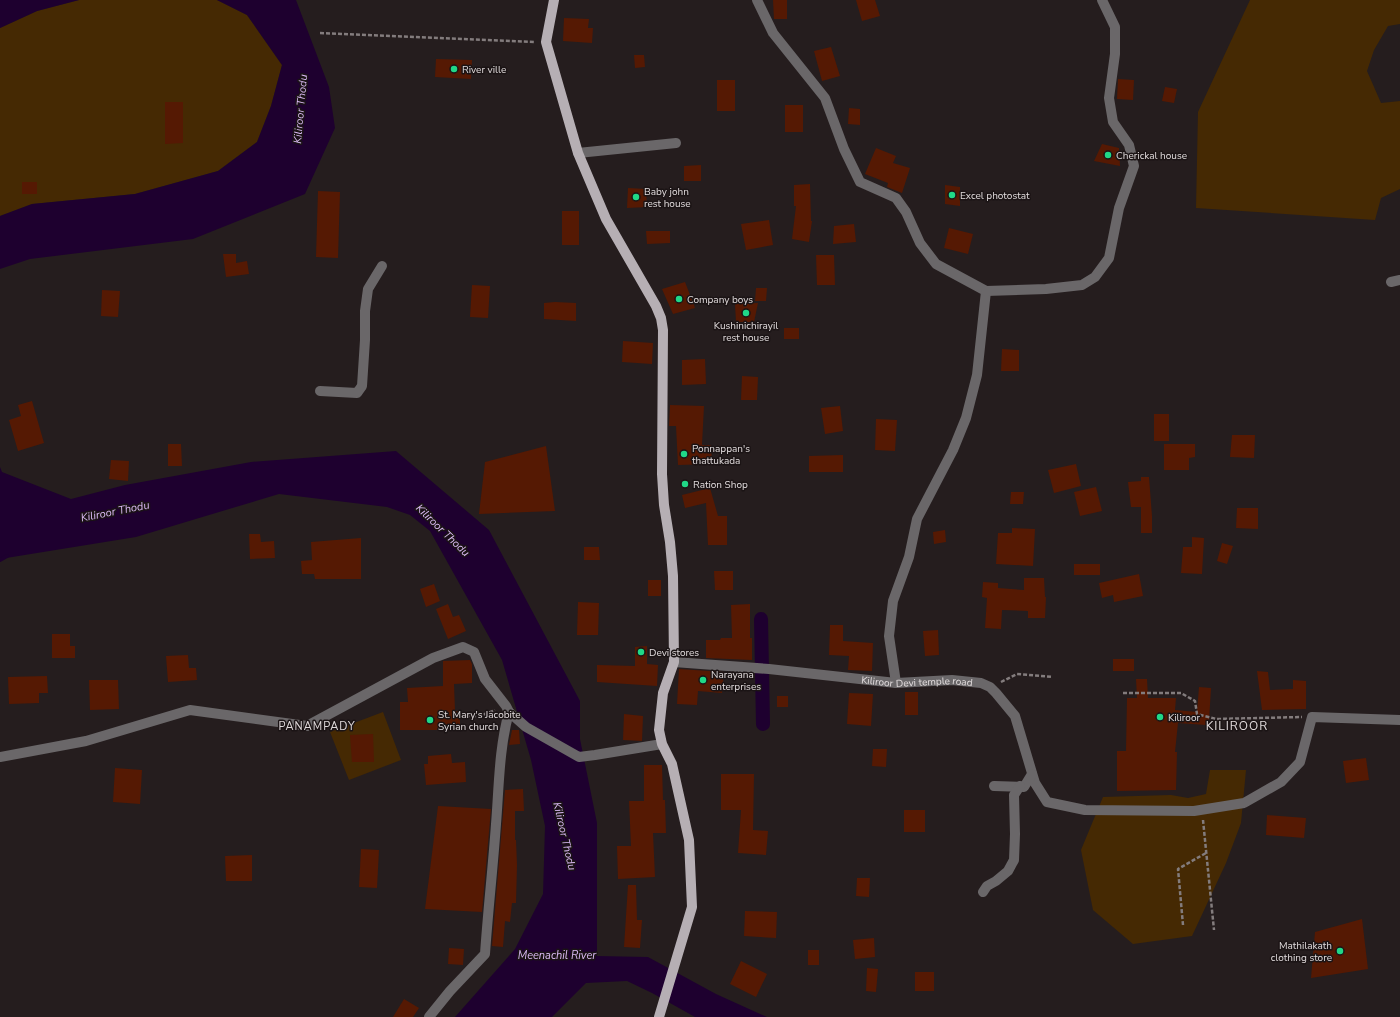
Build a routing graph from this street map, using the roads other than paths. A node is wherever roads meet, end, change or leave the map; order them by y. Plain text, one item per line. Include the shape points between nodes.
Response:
1 (554, 0) edge
2 (757, 0) edge
3 (1102, 0) edge
4 (676, 142) dead end
5 (578, 153) junction
6 (382, 266) dead end
7 (986, 291) junction
8 (320, 391) dead end
9 (674, 662) junction
10 (896, 683) junction
11 (510, 711) junction
12 (1400, 720) edge
13 (662, 744) junction
14 (0, 757) edge
15 (1032, 774) junction
16 (994, 786) dead end
17 (1020, 786) junction
18 (983, 892) dead end
19 (659, 1016) edge
20 (429, 1017) edge

1 - 5 main road via 546,42
2 - 7 street via 773,33 825,98 844,149 860,182 896,198 906,212 920,243 936,264
3 - 7 street via 1115,28 1115,54 1109,98 1113,122 1128,145 1134,166 1119,208 1109,258 1095,277 1082,284 1046,289
4 - 5 street
5 - 9 main road via 606,219 661,318 662,474 673,576
6 - 8 street via 368,289 362,386 357,393
7 - 10 street via 977,375 966,418 953,450 917,519 909,557 893,601 889,636
9 - 10 street, Kiliroor Devi temple road
9 - 13 main road via 663,693 659,730
10 - 15 street, Kiliroor Devi temple road via 952,680 981,684 990,688 1015,716
11 - 13 street via 526,727 579,757
11 - 14 street via 485,679 474,652 463,647 433,658 307,726 190,710 86,741
11 - 20 street via 502,755 485,954
12 - 15 street via 1312,717 1300,762 1281,782 1244,803 1194,811 1086,810 1047,802
13 - 19 main road via 672,764 689,840 692,907
15 - 17 street via 1024,787
16 - 17 street
17 - 18 street via 1014,795 1014,860 1008,871 987,886

